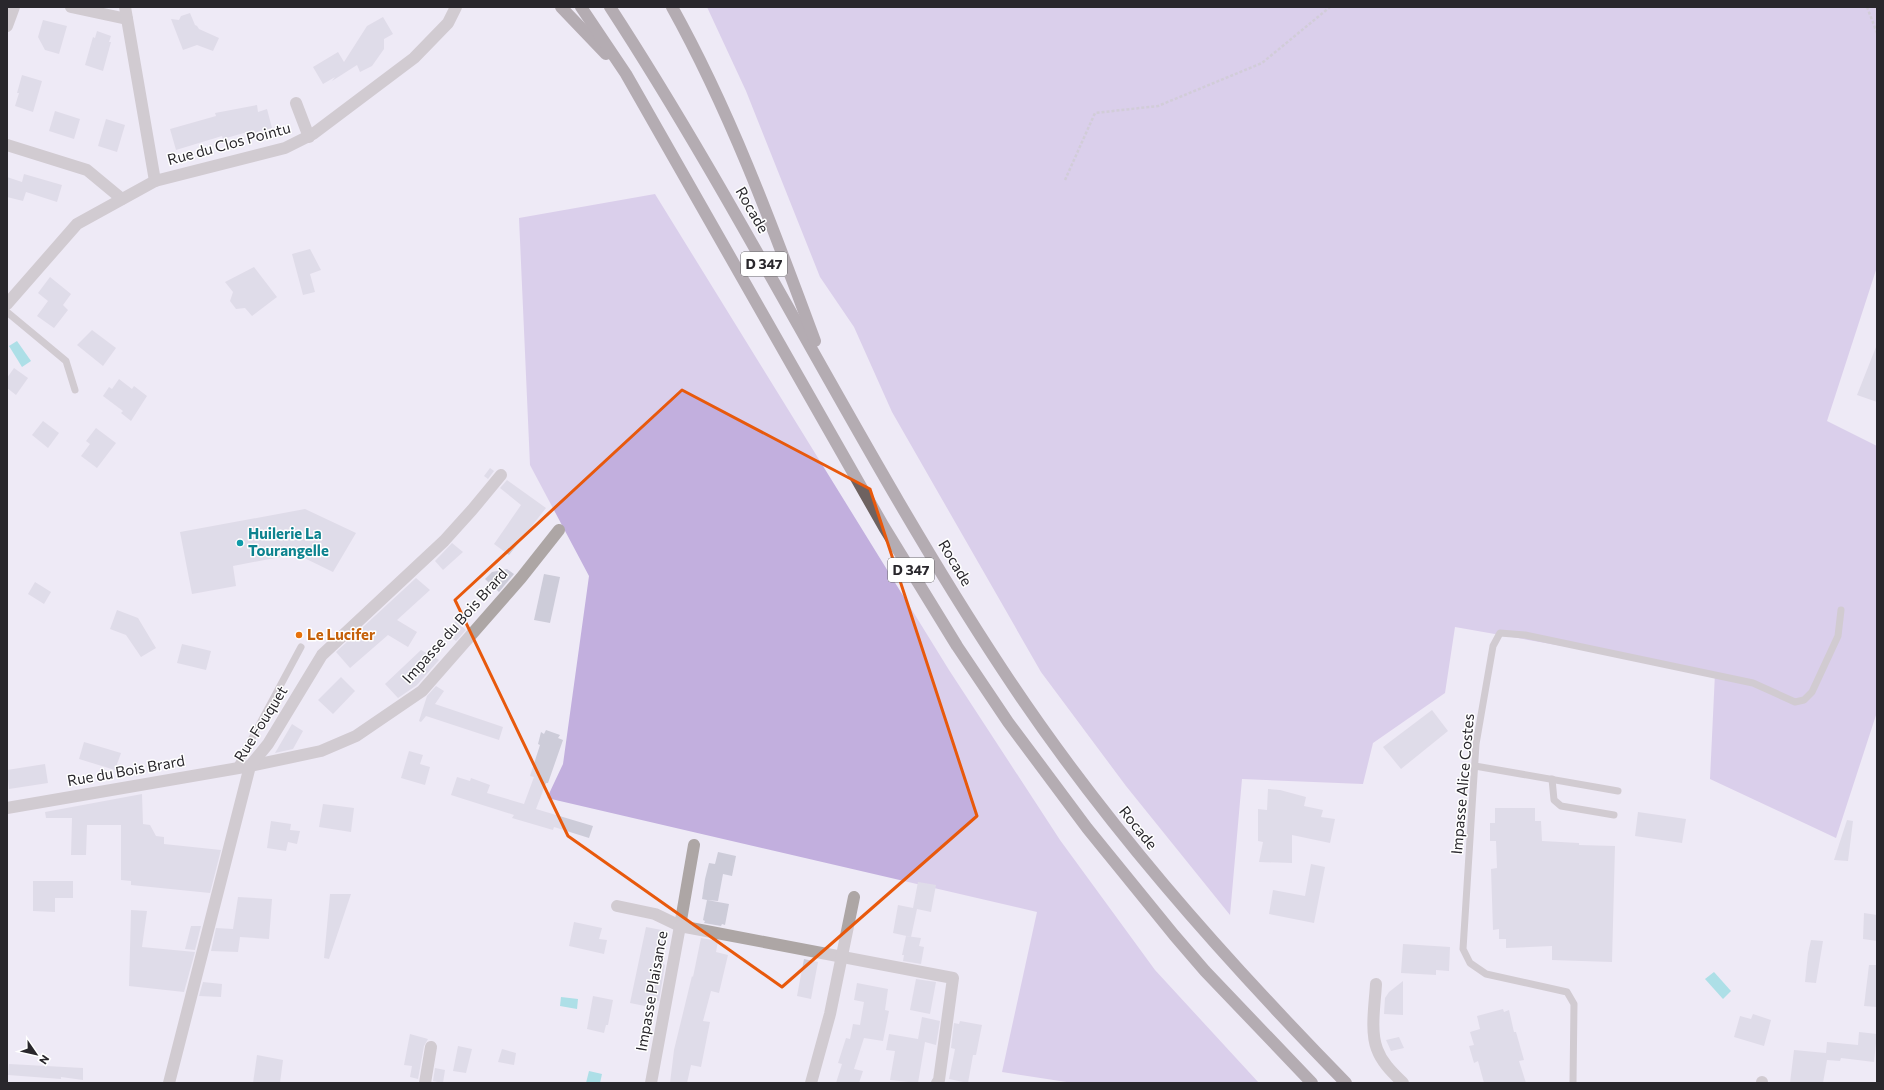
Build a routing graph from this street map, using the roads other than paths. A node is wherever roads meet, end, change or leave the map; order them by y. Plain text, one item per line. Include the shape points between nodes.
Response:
1 (14, 7) edge
2 (71, 7) edge
3 (456, 7) edge
4 (561, 7) edge
5 (581, 7) edge
6 (610, 7) edge
7 (672, 7) edge
8 (126, 13) edge
9 (7, 26) edge
10 (626, 74) junction
11 (296, 103) dead end
12 (309, 137) junction
13 (7, 145) edge
14 (154, 181) junction
15 (122, 199) junction
16 (7, 304) edge
17 (7, 312) edge
18 (829, 378) junction
19 (75, 390) dead end
20 (500, 475) dead end
21 (559, 530) dead end
22 (1841, 610) dead end
23 (301, 647) dead end
24 (250, 766) junction
25 (1475, 766) junction
26 (236, 768) junction
27 (1552, 779) junction
28 (1618, 791) dead end
29 (7, 808) edge
30 (1614, 815) dead end
31 (694, 845) dead end
32 (854, 897) dead end
33 (617, 906) dead end
34 (680, 926) junction
35 (842, 955) junction
36 (1376, 984) dead end
37 (431, 1047) dead end
38 (169, 1083) edge
39 (425, 1083) edge
40 (651, 1083) edge
41 (811, 1083) edge
42 (937, 1083) edge
43 (1312, 1083) edge
44 (1346, 1083) edge
45 (1403, 1083) edge
46 (1573, 1083) edge

1 - 9 street
2 - 8 street
3 - 12 street, Rue du Clos Pointu via 448,23 414,58
4 - 10 highway
5 - 10 highway, D 347
6 - 18 highway, Rocade / D 347 via 709,168
7 - 18 highway via 712,84 777,239
8 - 14 street
10 - 43 highway, D 347 via 884,527 957,646 1008,722 1087,828 1204,971
11 - 12 street
12 - 14 street, Rue du Clos Pointu via 285,148
13 - 15 street via 87,170
14 - 15 street, Rue du Clos Pointu
15 - 16 street, Rue du Clos Pointu via 77,224
17 - 19 lane via 66,361
18 - 44 highway, Rocade / D 347 via 974,626 1078,777 1133,848 1192,917
20 - 24 street, Rue Fouquet via 444,541 322,655 268,744
21 - 24 street, Impasse du Bois Brard via 521,578 422,691 356,736 321,751
22 - 25 lane, Impasse Alice Costes via 1838,636 1812,692 1804,700 1795,702 1753,683 1525,635 1500,633 1492,646 1476,744
23 - 26 lane
24 - 26 street, Rue du Bois Brard
24 - 38 street, Rue Fouquet
25 - 27 lane
25 - 46 lane, Impasse Alice Costes via 1463,949 1470,963 1486,974 1567,992 1574,1004
26 - 29 street, Rue du Bois Brard
27 - 28 lane
27 - 30 lane via 1554,800 1561,806
31 - 34 street
32 - 35 street
33 - 34 street via 655,914
34 - 35 street, Impasse Plaisance
34 - 40 street, Impasse Plaisance
35 - 41 street via 830,1014
35 - 42 street, Impasse Plaisance via 953,978
36 - 45 street via 1374,1025 1377,1048 1387,1066
37 - 39 street

